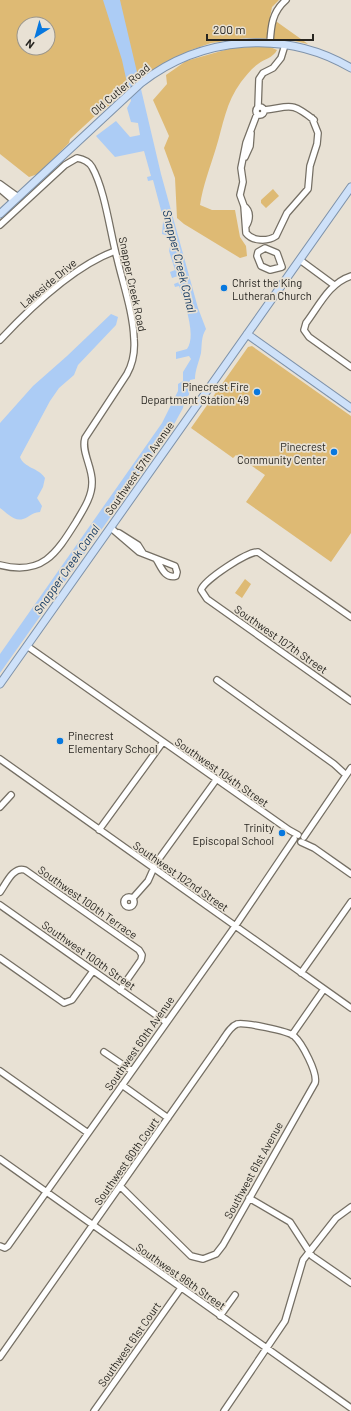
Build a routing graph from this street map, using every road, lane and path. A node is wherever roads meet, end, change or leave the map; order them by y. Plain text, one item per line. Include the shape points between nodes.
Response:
1 (286, 0) edge
2 (270, 43) junction
3 (285, 45) junction
4 (351, 68) edge
5 (258, 107) junction
6 (264, 110) junction
7 (257, 114) junction
8 (0, 184) edge
9 (351, 187) edge
10 (0, 189) edge
11 (16, 199) junction
12 (0, 214) edge
13 (0, 225) edge
14 (263, 240) junction
15 (265, 248) junction
16 (115, 251) junction
17 (300, 260) junction
18 (282, 267) junction
19 (291, 273) junction
20 (351, 276) edge
21 (334, 285) junction
22 (247, 334) junction
23 (0, 340) edge
24 (351, 367) edge
25 (351, 408) edge
26 (113, 530) junction
27 (156, 559) dead end
28 (0, 565) edge
29 (351, 616) edge
30 (27, 646) junction
31 (217, 680) dead end
32 (0, 684) edge
33 (351, 700) edge
34 (163, 742) junction
35 (0, 759) edge
36 (348, 771) edge
37 (216, 780) junction
38 (11, 795) dead end
39 (0, 807) edge
40 (99, 830) junction
41 (299, 838) junction
42 (154, 869) junction
43 (351, 874) edge
44 (0, 892) edge
45 (133, 898) dead end
46 (351, 902) edge
47 (0, 905) edge
48 (235, 926) junction
49 (0, 958) edge
50 (93, 971) junction
51 (301, 973) junction
52 (324, 989) junction
53 (120, 990) junction
54 (351, 1008) edge
55 (166, 1022) junction
56 (292, 1035) junction
57 (104, 1052) dead end
58 (0, 1071) edge
59 (132, 1071) junction
60 (122, 1085) junction
61 (168, 1118) junction
62 (88, 1133) junction
63 (0, 1159) edge
64 (120, 1186) junction
65 (46, 1192) junction
66 (249, 1198) junction
67 (351, 1207) edge
68 (92, 1225) junction
69 (2, 1249) edge
70 (309, 1251) junction
71 (351, 1283) edge
72 (181, 1288) junction
73 (235, 1295) dead end
74 (220, 1316) junction
75 (267, 1349) junction
76 (0, 1357) edge
77 (351, 1408) edge
78 (94, 1411) edge
79 (224, 1411) edge

1 - 2 street via 274,15
2 - 3 main road, Old Cutler Road
2 - 11 main road, Old Cutler Road via 236,44 206,50 169,65 127,95
3 - 4 main road, Old Cutler Road via 318,53
3 - 5 street via 273,68 260,77
5 - 6 street
5 - 7 street via 255,111
6 - 7 street via 261,115
6 - 14 street via 284,106 301,109 318,124 322,132 310,166 307,191 287,213 276,236
7 - 14 street via 246,143 241,168 240,195 249,214 245,232 248,236
8 - 11 street
9 - 17 main road, Southwest 57th Avenue
10 - 11 street
11 - 12 main road, Old Cutler Road
13 - 16 street, Snapper Creek Road via 61,168 74,159 81,159 88,163 94,173
14 - 15 street
15 - 18 street via 277,253
15 - 18 street via 258,252 257,256 261,266 270,270
16 - 23 street, Lakeside Drive via 83,266 34,306
16 - 28 street, Snapper Creek Road via 133,325 135,346 132,364 127,374 85,438 92,476 90,495 65,540 45,562 27,568
17 - 19 main road, Southwest 57th Avenue
17 - 21 street
18 - 19 street
19 - 22 main road, Southwest 57th Avenue
20 - 21 street
21 - 24 street via 306,323 305,332
22 - 25 main road
22 - 26 main road, Southwest 57th Avenue
26 - 27 street via 134,548
26 - 30 main road, Southwest 57th Avenue
29 - 33 street, Southwest 107th Street via 258,552 250,553 212,578 204,584 201,592 207,599
30 - 32 main road, Southwest 57th Avenue
30 - 34 street, Southwest 104th Street
31 - 36 street via 334,764
34 - 37 street, Southwest 104th Street
34 - 40 street
35 - 40 street, Southwest 102nd Street
36 - 41 street, Southwest 60th Avenue via 310,827
37 - 41 street, Southwest 104th Street
37 - 42 street
38 - 39 street
40 - 42 street, Southwest 102nd Street
41 - 43 street, Southwest 104th Street
41 - 48 street, Southwest 60th Avenue via 288,849
42 - 45 street via 148,881
42 - 48 street, Southwest 102nd Street
44 - 53 street, Southwest 100th Terrace via 14,873 20,869 27,871 137,949 142,955 140,962
46 - 51 street
47 - 50 street, Southwest 100th Street
48 - 51 street, Southwest 102nd Street
48 - 55 street, Southwest 60th Avenue
49 - 50 street via 61,1001 68,1003
50 - 53 street, Southwest 100th Street
51 - 52 street, Southwest 102nd Street
52 - 54 street, Southwest 102nd Street
52 - 56 street
53 - 55 street, Southwest 100th Street
55 - 59 street, Southwest 60th Avenue
56 - 61 street, Southwest 60th Court via 243,1024 235,1025
56 - 66 street, Southwest 61st Avenue via 314,1070 316,1080
57 - 59 street
58 - 62 street
59 - 60 street, Southwest 60th Avenue
60 - 61 street
60 - 62 street, Southwest 60th Avenue
61 - 64 street, Southwest 60th Court
62 - 65 street, Southwest 60th Avenue
63 - 65 street, Southwest 96th Street
64 - 66 street, Southwest 61st Avenue via 188,1253 200,1259 210,1257 220,1249
64 - 68 street, Southwest 60th Court
65 - 68 street, Southwest 96th Street
65 - 69 street, Southwest 60th Avenue via 8,1246
66 - 70 street via 290,1222
67 - 70 street via 336,1218
68 - 72 street, Southwest 96th Street
68 - 76 street, Southwest 60th Court
70 - 71 street
70 - 75 street via 301,1262 297,1274 287,1317
72 - 74 street, Southwest 96th Street
72 - 78 street, Southwest 61st Court
73 - 74 street
74 - 75 street, Southwest 96th Street
75 - 77 street, Southwest 96th Street
75 - 79 street

